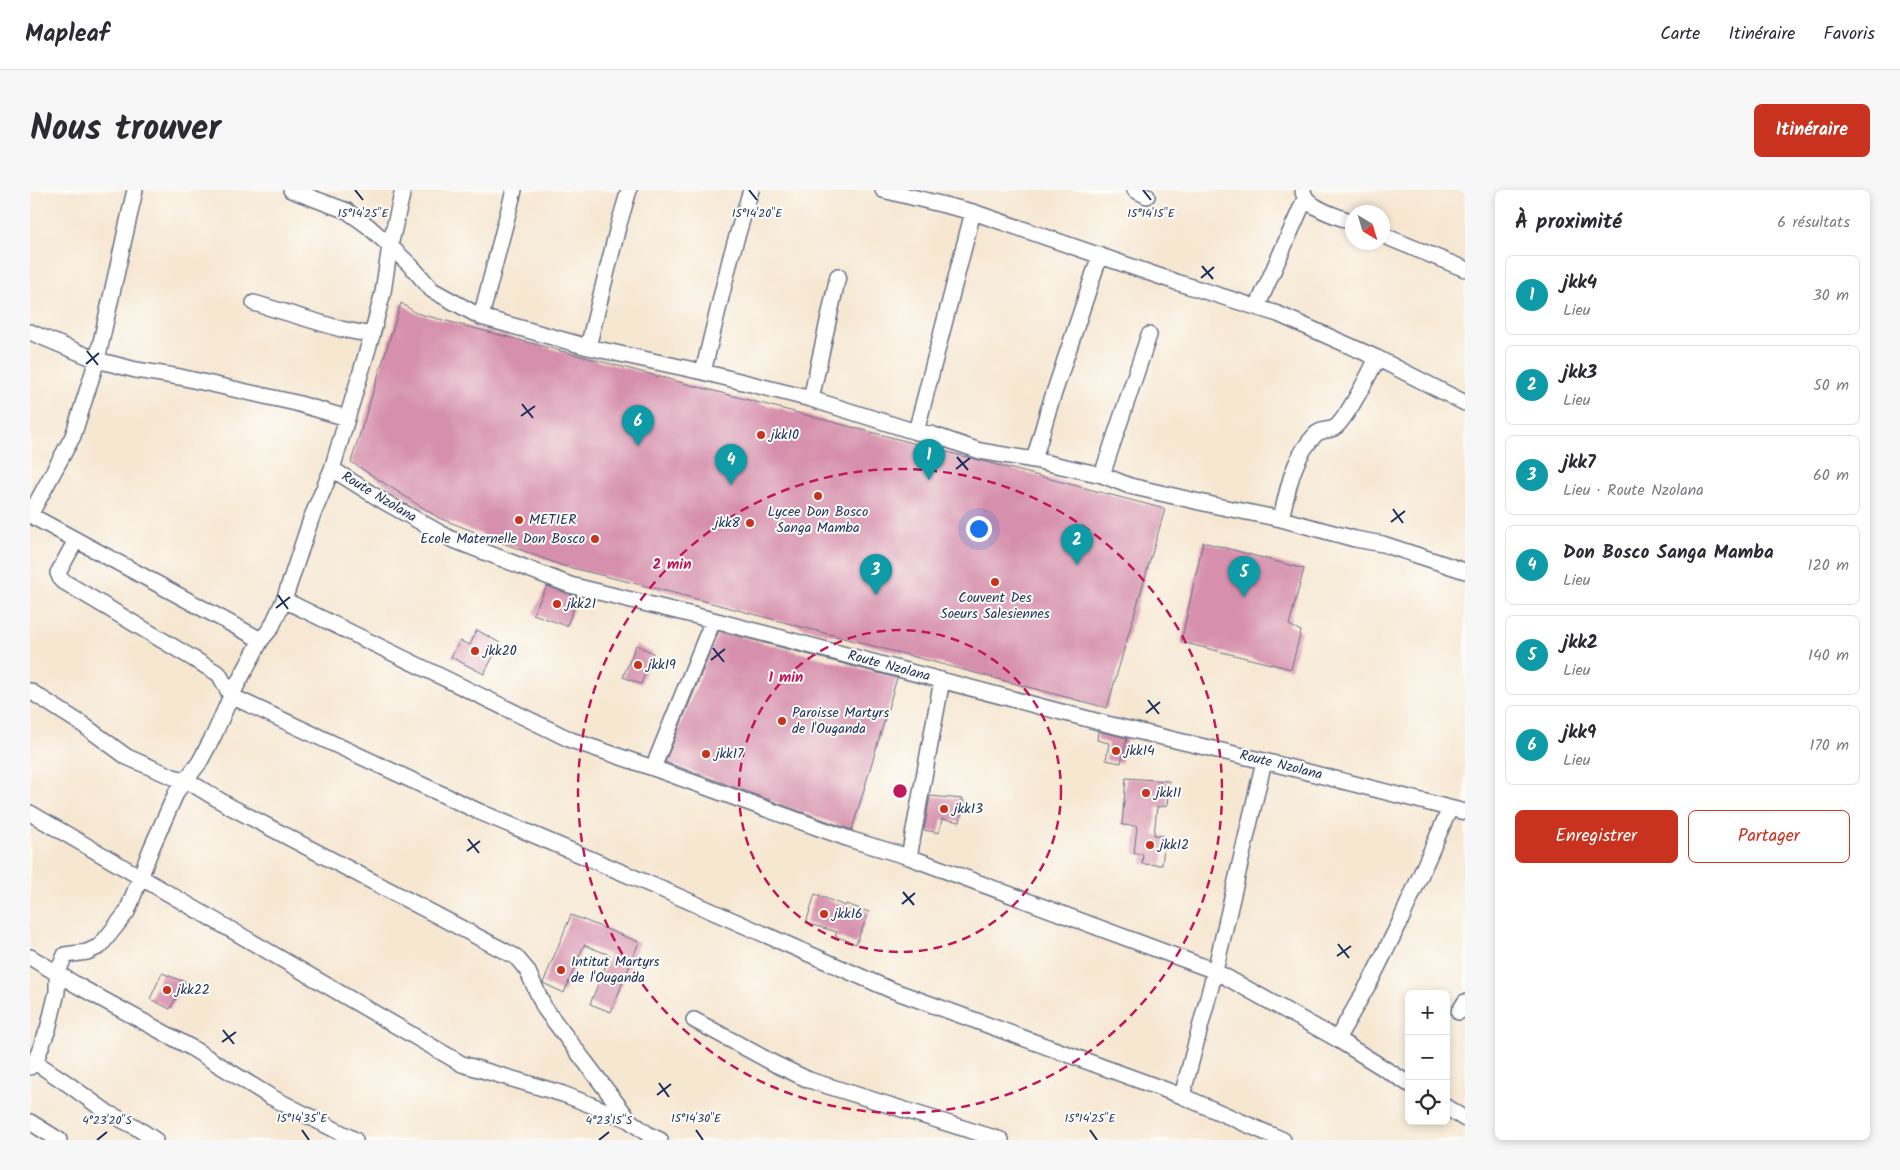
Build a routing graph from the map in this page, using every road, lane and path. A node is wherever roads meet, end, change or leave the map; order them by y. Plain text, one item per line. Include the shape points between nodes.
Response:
1 (135, 190) edge
2 (291, 190) edge
3 (403, 190) edge
4 (514, 190) edge
5 (629, 190) edge
6 (751, 190) edge
7 (884, 190) edge
8 (1304, 194) edge
9 (973, 212) junction
10 (1345, 219) edge
11 (1390, 238) edge
12 (390, 246) junction
13 (1100, 255) junction
14 (1465, 269) edge
15 (838, 276) dead end
16 (254, 303) dead end
17 (1256, 307) junction
18 (481, 317) junction
19 (30, 332) edge
20 (372, 335) junction
21 (1149, 335) dead end
22 (588, 347) junction
23 (1377, 358) junction
24 (97, 360) junction
25 (703, 372) junction
26 (811, 399) junction
27 (1465, 404) edge
28 (347, 418) junction
29 (916, 432) junction
30 (1034, 460) junction
31 (332, 469) junction
32 (1102, 476) junction
33 (30, 515) edge
34 (1281, 519) junction
35 (76, 540) junction
36 (1464, 568) edge
37 (284, 600) junction
38 (714, 620) junction
39 (260, 640) junction
40 (942, 680) junction
41 (30, 691) edge
42 (231, 696) junction
43 (1264, 760) junction
44 (653, 768) junction
45 (186, 780) junction
46 (1458, 810) edge
47 (30, 813) edge
48 (909, 858) junction
49 (141, 879) junction
50 (30, 957) edge
51 (1215, 971) junction
52 (57, 974) junction
53 (694, 1020) dead end
54 (1338, 1039) junction
55 (32, 1064) edge
56 (1405, 1081) edge
57 (1182, 1096) junction
58 (1450, 1110) edge
59 (1465, 1119) edge
60 (630, 1121) junction
61 (30, 1122) edge
62 (58, 1140) edge
63 (155, 1140) edge
64 (355, 1140) edge
65 (660, 1140) edge
66 (1001, 1140) edge
67 (1283, 1140) edge

1 - 24 street
2 - 12 street via 347,211
3 - 12 street
4 - 18 street
5 - 22 street
6 - 25 street via 731,256
7 - 9 street
8 - 10 street via 1312,205
8 - 17 street
9 - 13 street
9 - 29 street
11 - 14 street
12 - 18 street via 432,290
12 - 20 street
13 - 17 street
13 - 30 street
15 - 26 street
16 - 20 street via 340,329
17 - 23 street
18 - 22 street
19 - 24 street
20 - 28 street
21 - 32 street
22 - 25 street
23 - 27 street
23 - 34 street via 1339,424 1316,434 1297,459
24 - 28 street via 296,403
24 - 33 street via 73,436
25 - 26 street
26 - 29 street
28 - 31 street
29 - 30 street via 980,451
30 - 32 street
31 - 37 street via 311,519
31 - 38 street, Route Nzolana via 451,539 524,568 570,586
32 - 34 street via 1130,486
33 - 35 street
34 - 36 street
35 - 39 street
35 - 42 street via 58,573 61,580 219,674
37 - 39 street via 271,628
37 - 44 street via 571,740
38 - 40 street, Route Nzolana
38 - 44 street
39 - 42 street
40 - 43 street, Route Nzolana via 1107,724
40 - 48 street
41 - 45 street via 127,757
42 - 45 street via 214,735
42 - 57 street via 480,812 889,989
43 - 46 street, Route Nzolana
43 - 51 street
44 - 48 street
45 - 49 street via 177,791
45 - 60 street via 229,806 516,957 527,970 545,1009
46 - 54 street
47 - 49 street
48 - 51 street
49 - 52 street via 127,912 100,946 87,952 65,954
49 - 60 street via 462,1064 563,1094
50 - 52 street
51 - 54 street
51 - 57 street
52 - 55 street via 48,1029
52 - 64 street via 190,1046 271,1097
53 - 66 street via 808,1080
54 - 56 street
55 - 63 street via 68,1084 108,1114
57 - 67 street
58 - 59 street
60 - 65 street
61 - 62 street

